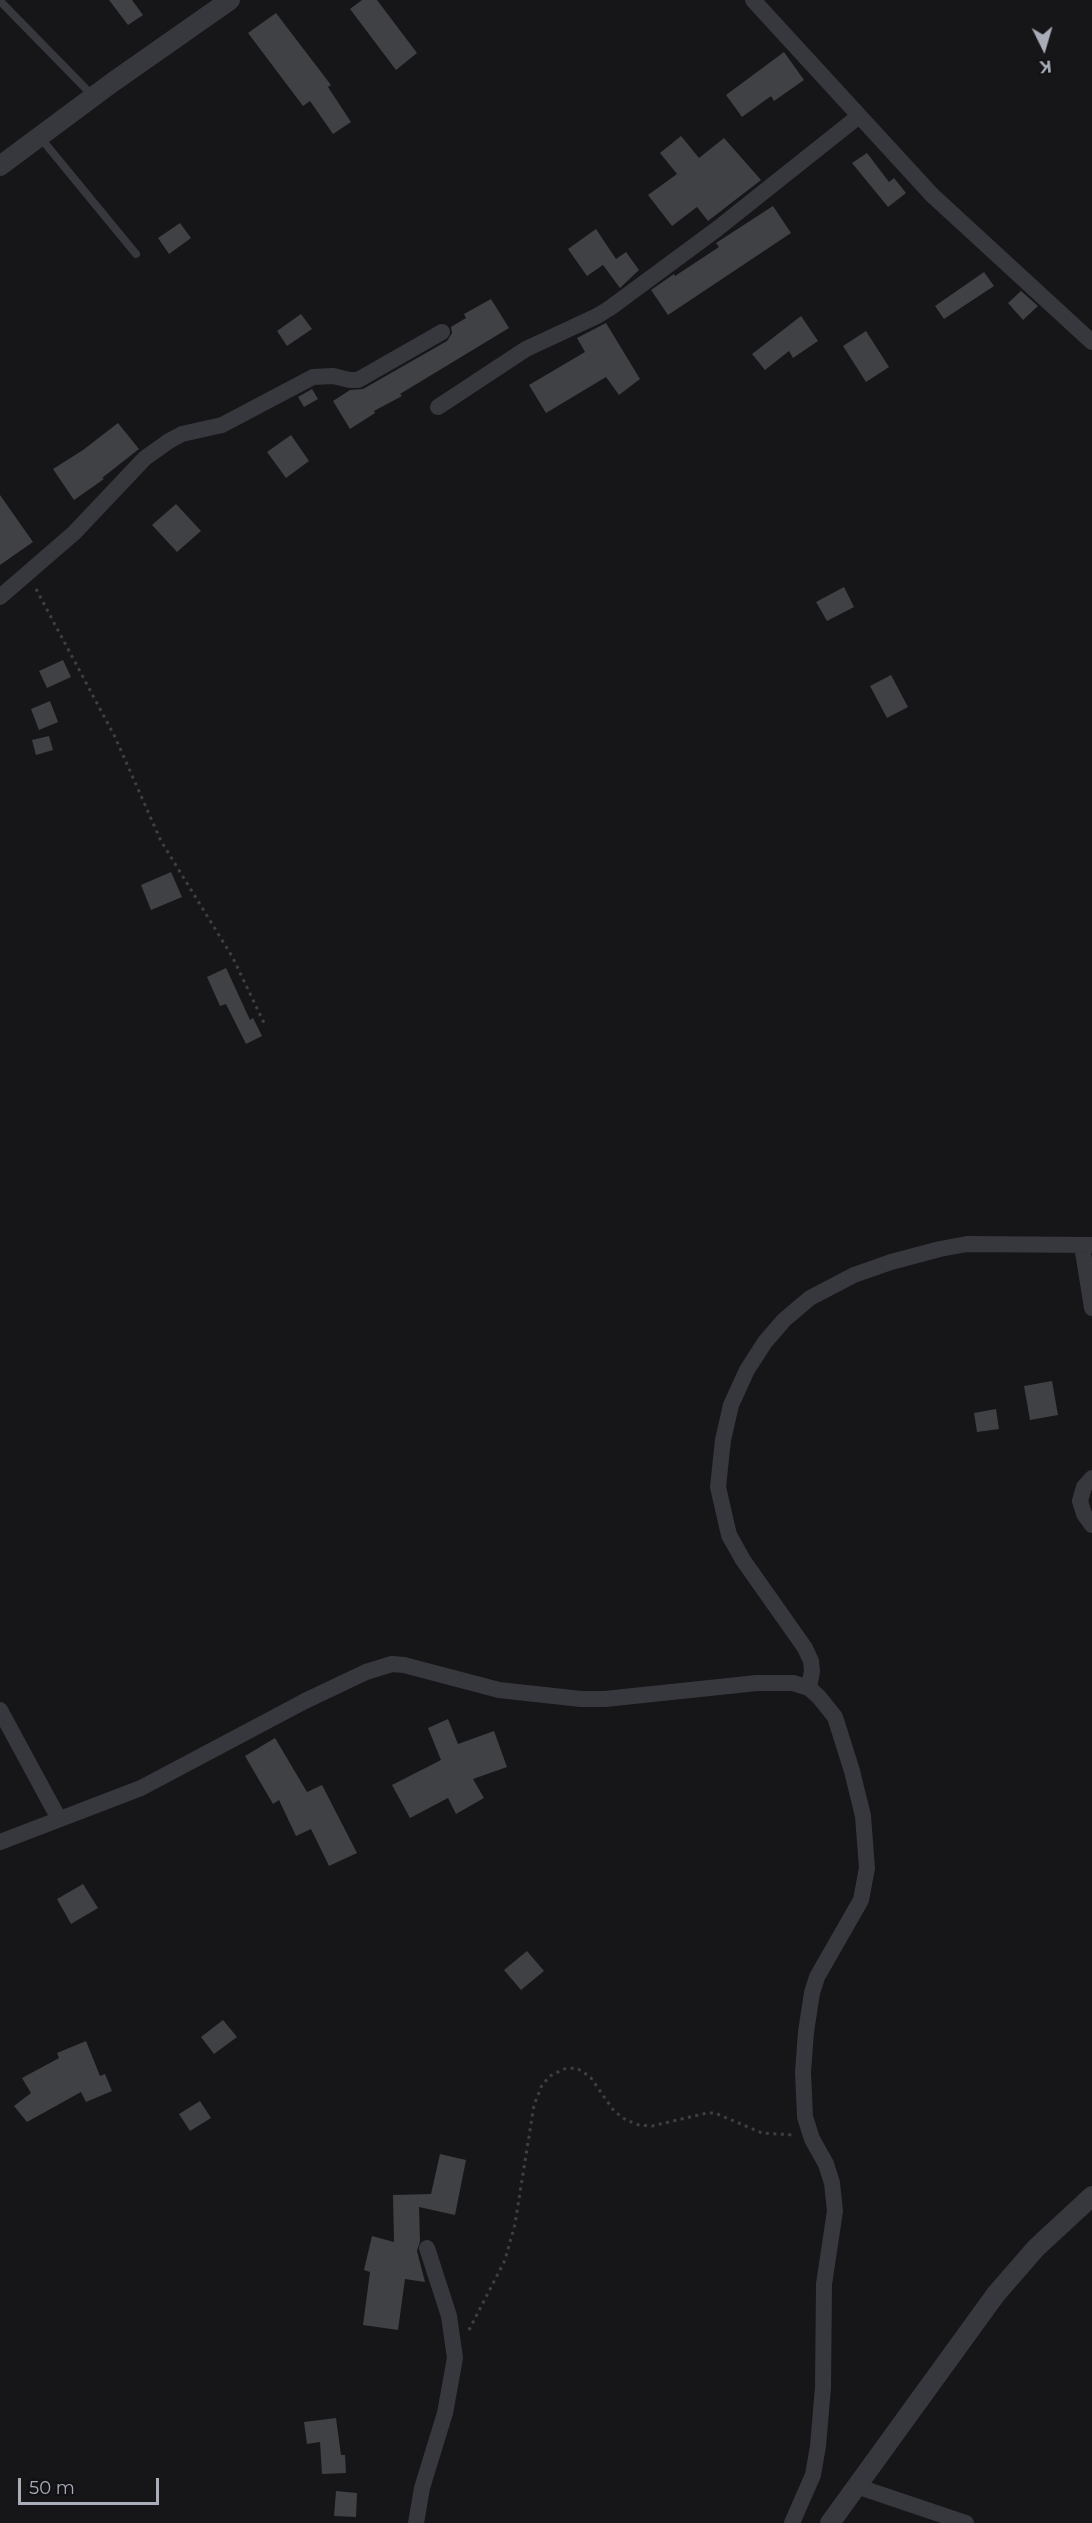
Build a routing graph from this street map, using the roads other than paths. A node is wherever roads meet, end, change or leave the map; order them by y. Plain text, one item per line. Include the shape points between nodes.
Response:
1 (230, 0) edge
2 (753, 0) edge
3 (0, 1) edge
4 (93, 96) junction
5 (859, 116) junction
6 (39, 136) junction
7 (0, 166) edge
8 (136, 254) dead end
9 (442, 332) dead end
10 (1092, 342) edge
11 (438, 407) dead end
12 (0, 597) edge
13 (1087, 1245) edge
14 (1092, 1308) edge
15 (1092, 1478) edge
16 (1092, 1525) edge
17 (809, 1688) junction
18 (0, 1710) edge
19 (59, 1819) junction
20 (0, 1842) edge
21 (1092, 2196) edge
22 (427, 2248) dead end
23 (856, 2486) junction
24 (416, 2523) edge
25 (792, 2523) edge
26 (830, 2523) edge
27 (966, 2523) edge

1 - 4 street
2 - 5 street
3 - 4 lane
4 - 6 street
5 - 10 street via 932,195
5 - 11 street via 610,308 526,349
6 - 7 street
6 - 8 lane
9 - 12 street via 358,380 333,375 313,377 222,425 169,441 145,458 95,512
13 - 14 street
13 - 17 street via 967,1244 855,1275 810,1298 784,1320 747,1370 731,1405 723,1440 718,1487 722,1512 729,1535 755,1580 805,1648 811,1661
15 - 16 street via 1080,1501
17 - 19 street via 792,1683 757,1683 581,1699 499,1690 392,1664 304,1701 141,1788
17 - 25 street via 829,1707 844,1741 860,1797 867,1868 861,1900 825,1960 812,1993 803,2103 811,2135 832,2182 835,2211 824,2284 818,2446 813,2475
18 - 19 street
19 - 20 street
21 - 23 street via 1036,2248 996,2294
22 - 24 street via 449,2316 455,2355
23 - 26 street
23 - 27 street

